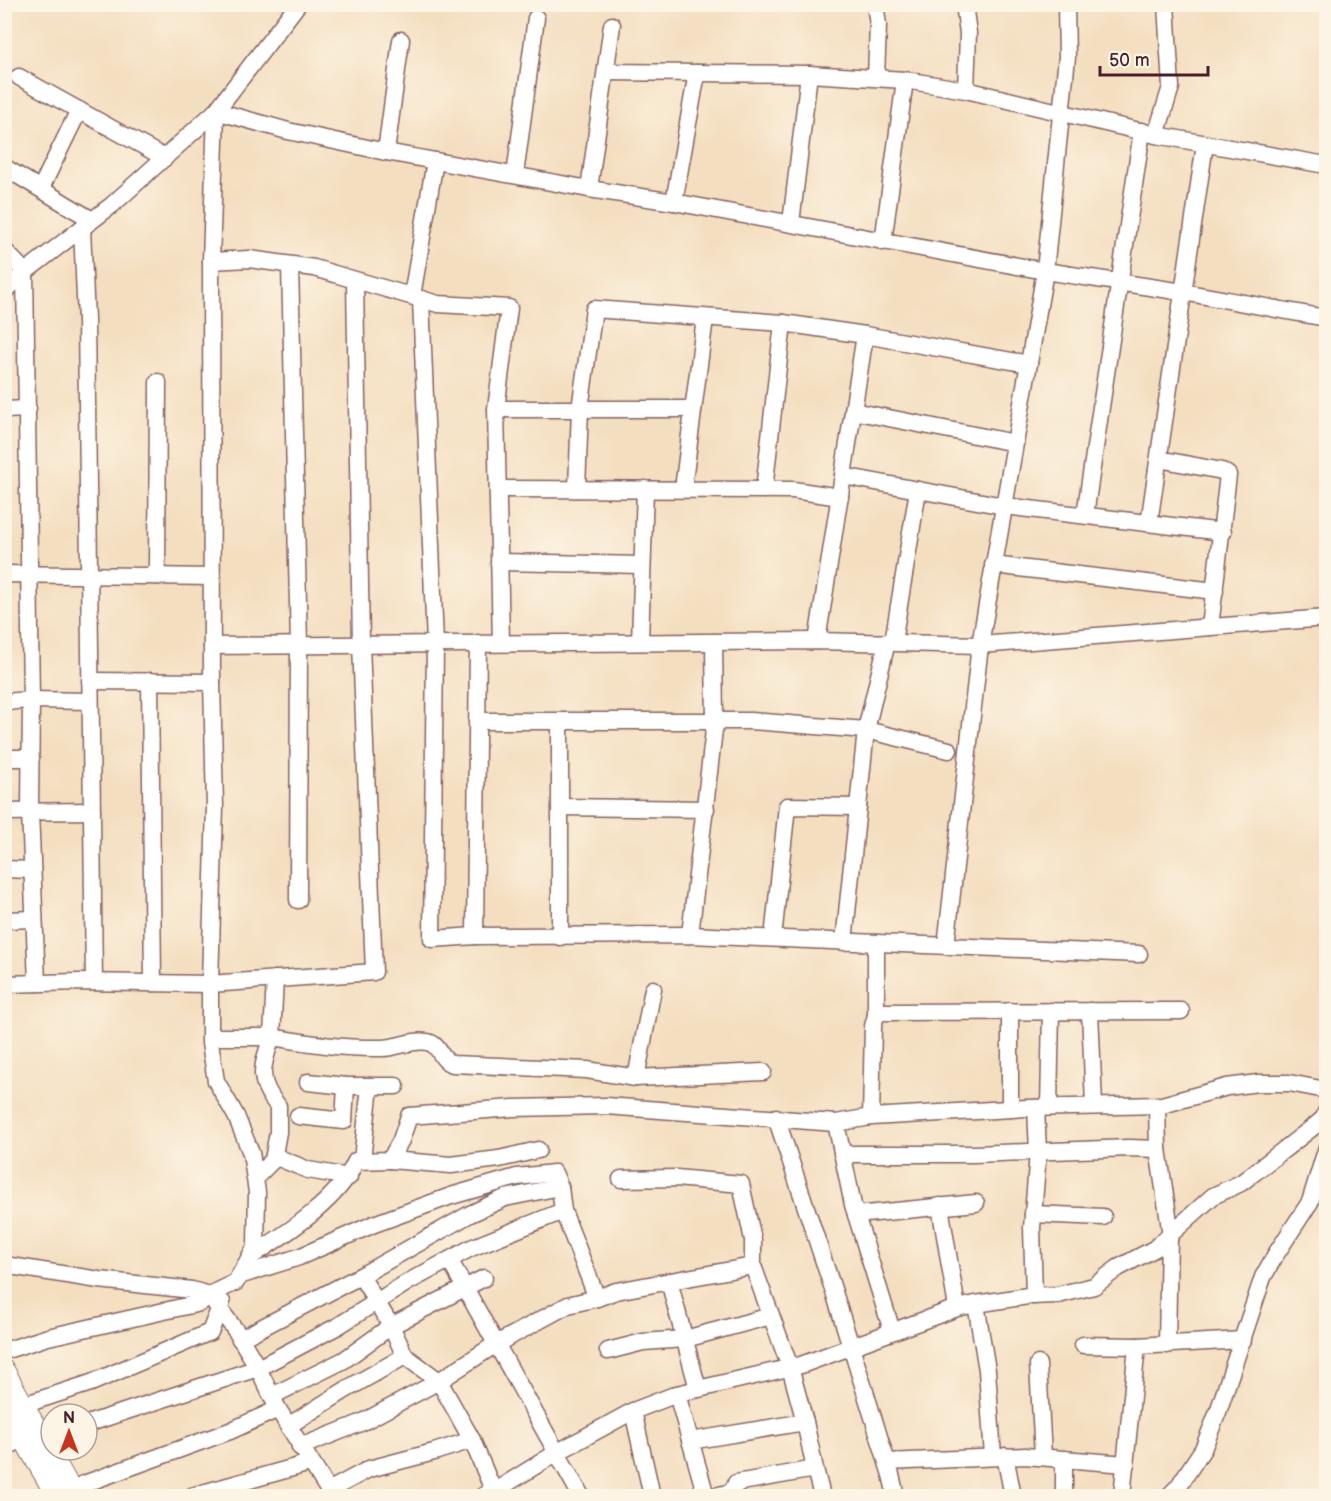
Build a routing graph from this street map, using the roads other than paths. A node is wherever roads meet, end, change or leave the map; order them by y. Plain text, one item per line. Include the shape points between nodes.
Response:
1 (298, 4) edge
2 (875, 4) edge
3 (964, 4) edge
4 (1066, 4) edge
5 (1166, 4) edge
6 (536, 18) dead end
7 (612, 25) dead end
8 (401, 40) dead end
9 (606, 72) junction
10 (697, 73) junction
11 (809, 74) junction
12 (19, 77) dead end
13 (876, 77) junction
14 (905, 80) junction
15 (966, 90) junction
16 (79, 110) junction
17 (216, 111) junction
18 (1062, 113) junction
19 (1149, 133) junction
20 (1205, 144) junction
21 (386, 152) junction
22 (165, 158) junction
23 (435, 161) junction
24 (1326, 165) edge
25 (4, 167) edge
26 (515, 176) junction
27 (41, 188) junction
28 (589, 189) junction
29 (674, 202) junction
30 (791, 223) junction
31 (87, 224) junction
32 (883, 242) junction
33 (4, 250) edge
34 (211, 261) junction
35 (290, 265) junction
36 (1045, 271) junction
37 (25, 272) junction
38 (355, 281) junction
39 (1120, 281) junction
40 (4, 292) edge
41 (1183, 292) junction
42 (417, 298) junction
43 (705, 318) junction
44 (1326, 318) edge
45 (783, 323) junction
46 (865, 335) junction
47 (1029, 364) junction
48 (158, 382) dead end
49 (28, 409) junction
50 (496, 409) junction
51 (580, 409) junction
52 (692, 409) junction
53 (4, 410) edge
54 (853, 411) junction
55 (1015, 443) junction
56 (1159, 459) junction
57 (843, 476) junction
58 (498, 489) junction
59 (578, 489) junction
60 (645, 489) junction
61 (683, 489) junction
62 (764, 490) junction
63 (918, 490) junction
64 (840, 497) junction
65 (1004, 506) junction
66 (1085, 515) junction
67 (1149, 523) junction
68 (1223, 532) junction
69 (500, 562) junction
70 (642, 565) junction
71 (993, 565) junction
72 (4, 574) edge
73 (30, 575) junction
74 (87, 575) junction
75 (157, 576) junction
76 (212, 577) junction
77 (1215, 591) junction
78 (1326, 618) edge
79 (1210, 627) junction
80 (818, 641) junction
81 (640, 642) junction
82 (714, 642) junction
83 (890, 642) junction
84 (361, 644) junction
85 (435, 644) junction
86 (478, 644) junction
87 (501, 644) junction
88 (299, 645) junction
89 (980, 645) junction
90 (212, 646) junction
91 (90, 681) junction
92 (150, 681) junction
93 (212, 682) junction
94 (31, 700) junction
95 (90, 701) junction
96 (4, 702) edge
97 (477, 721) junction
98 (560, 721) junction
99 (715, 721) junction
100 (866, 730) junction
101 (950, 750) dead end
102 (4, 758) edge
103 (31, 758) junction
104 (560, 807) junction
105 (858, 807) junction
106 (706, 809) junction
107 (30, 811) junction
108 (4, 812) edge
109 (92, 812) junction
110 (4, 869) edge
111 (32, 870) junction
112 (298, 900) dead end
113 (34, 919) junction
114 (4, 920) edge
115 (690, 935) junction
116 (475, 936) junction
117 (560, 937) junction
118 (774, 938) junction
119 (844, 942) junction
120 (876, 943) junction
121 (946, 946) junction
122 (1139, 954) dead end
123 (274, 979) junction
124 (94, 982) junction
125 (37, 983) junction
126 (153, 983) junction
127 (4, 984) edge
128 (210, 984) junction
129 (653, 989) dead end
130 (1010, 1011) junction
131 (1051, 1011) junction
132 (1090, 1011) junction
133 (1181, 1011) dead end
134 (876, 1015) junction
135 (210, 1037) junction
136 (272, 1037) junction
137 (763, 1072) dead end
138 (636, 1077) junction
139 (308, 1082) dead end
140 (346, 1086) junction
141 (370, 1086) junction
142 (396, 1086) dead end
143 (1326, 1090) edge
144 (1157, 1105) junction
145 (1094, 1106) junction
146 (1042, 1107) junction
147 (1010, 1109) junction
148 (1326, 1112) edge
149 (298, 1116) dead end
150 (871, 1117) junction
151 (776, 1118) junction
152 (836, 1123) junction
153 (1158, 1149) junction
154 (538, 1150) dead end
155 (1326, 1150) edge
156 (1038, 1152) junction
157 (842, 1154) junction
158 (274, 1156) junction
159 (362, 1160) junction
160 (390, 1160) junction
161 (256, 1177) junction
162 (349, 1177) junction
163 (621, 1179) dead end
164 (560, 1187) junction
165 (976, 1203) dead end
166 (940, 1206) junction
167 (563, 1211) junction
168 (1033, 1214) junction
169 (856, 1215) junction
170 (1103, 1217) dead end
171 (1170, 1236) junction
172 (250, 1257) junction
173 (450, 1261) junction
174 (4, 1265) edge
175 (753, 1266) junction
176 (361, 1276) junction
177 (484, 1278) dead end
178 (237, 1279) junction
179 (669, 1281) junction
180 (465, 1287) junction
181 (1034, 1296) junction
182 (597, 1298) junction
183 (214, 1301) junction
184 (376, 1302) junction
185 (976, 1304) junction
186 (957, 1308) junction
187 (771, 1316) junction
188 (391, 1326) junction
189 (892, 1331) junction
190 (240, 1339) junction
191 (685, 1339) junction
192 (1243, 1340) junction
193 (496, 1344) junction
194 (1083, 1345) dead end
195 (1167, 1345) junction
196 (851, 1346) junction
197 (1137, 1346) junction
198 (4, 1351) edge
199 (608, 1352) dead end
200 (405, 1356) junction
201 (1038, 1364) dead end
202 (790, 1367) junction
203 (258, 1368) junction
204 (4, 1371) edge
205 (439, 1381) junction
206 (698, 1389) junction
207 (677, 1394) junction
208 (275, 1402) junction
209 (14, 1405) edge
210 (633, 1411) junction
211 (99, 1420) edge
212 (806, 1422) junction
213 (288, 1426) junction
214 (38, 1435) edge
215 (472, 1440) junction
216 (690, 1441) junction
217 (300, 1447) junction
218 (4, 1450) edge
219 (556, 1453) junction
220 (999, 1456) junction
221 (1043, 1457) junction
222 (1064, 1459) junction
223 (887, 1462) junction
224 (310, 1463) junction
225 (1126, 1464) junction
226 (814, 1468) junction
227 (497, 1492) edge
228 (67, 1494) edge
229 (330, 1494) edge
230 (192, 1496) edge
231 (581, 1497) edge
232 (652, 1497) edge
233 (706, 1497) edge
234 (716, 1497) edge
235 (822, 1497) edge
236 (896, 1497) edge
237 (1013, 1497) edge
238 (1064, 1497) edge
239 (1122, 1497) edge
240 (1170, 1497) edge

1 - 17 street
2 - 13 street
3 - 15 street via 968,33
4 - 18 street via 1068,42
5 - 19 street via 1171,87
6 - 26 street
7 - 9 street
8 - 21 street
9 - 10 street
9 - 28 street
10 - 11 street
10 - 29 street
11 - 13 street
11 - 30 street
12 - 16 street
13 - 14 street
14 - 15 street
14 - 32 street
15 - 18 street
16 - 22 street
16 - 27 street
17 - 21 street
17 - 22 street
17 - 34 street
18 - 19 street
18 - 36 street
19 - 20 street
19 - 39 street
20 - 24 street
20 - 41 street
21 - 23 street
22 - 31 street
23 - 26 street
23 - 42 street
25 - 27 street
26 - 28 street
27 - 31 street
28 - 29 street
29 - 30 street
30 - 32 street
31 - 37 street
31 - 74 street
32 - 36 street
33 - 37 street
34 - 35 street via 249,259
34 - 76 street
35 - 38 street
35 - 88 street
36 - 39 street
36 - 47 street
37 - 40 street
37 - 49 street
38 - 42 street
38 - 84 street
39 - 41 street
39 - 66 street
41 - 44 street
41 - 56 street
42 - 50 street via 438,304 509,308
42 - 85 street
43 - 45 street
43 - 51 street via 594,309
43 - 52 street
45 - 46 street
45 - 62 street
46 - 47 street
46 - 54 street
47 - 55 street
48 - 75 street
49 - 53 street
49 - 73 street
50 - 51 street
50 - 58 street
51 - 52 street
51 - 59 street
52 - 61 street
54 - 55 street
54 - 57 street
55 - 65 street
56 - 67 street
56 - 68 street via 1228,475
57 - 63 street
57 - 64 street
58 - 59 street
58 - 69 street
59 - 60 street
60 - 61 street
60 - 70 street
61 - 62 street
62 - 64 street
63 - 65 street
63 - 83 street
64 - 80 street
65 - 66 street
65 - 71 street
66 - 67 street
67 - 68 street
68 - 77 street
69 - 70 street
69 - 87 street
70 - 81 street
71 - 77 street
71 - 89 street
72 - 73 street
73 - 74 street
73 - 94 street
74 - 75 street
74 - 91 street
75 - 76 street
76 - 90 street
77 - 79 street
78 - 79 street
79 - 89 street
80 - 82 street
80 - 83 street
81 - 82 street
81 - 87 street
82 - 99 street
83 - 89 street
83 - 100 street
84 - 85 street
84 - 88 street
84 - 123 street via 374,972
85 - 86 street
85 - 116 street via 432,939
86 - 87 street
86 - 97 street
88 - 90 street
88 - 112 street
89 - 121 street
90 - 93 street
91 - 92 street
91 - 95 street
92 - 93 street
92 - 126 street
93 - 128 street via 215,806
94 - 95 street
94 - 96 street
94 - 103 street
95 - 109 street
97 - 98 street
97 - 116 street
98 - 99 street
98 - 104 street
99 - 100 street
99 - 106 street
100 - 101 street
100 - 105 street
102 - 103 street
103 - 107 street
104 - 106 street
104 - 117 street
105 - 118 street via 788,806
105 - 119 street
106 - 115 street
107 - 108 street
107 - 109 street
107 - 111 street
109 - 124 street
110 - 111 street
111 - 113 street
113 - 114 street
113 - 125 street
115 - 117 street
115 - 118 street
116 - 117 street
118 - 119 street
119 - 120 street
120 - 121 street
120 - 134 street
121 - 122 street
123 - 128 street
123 - 136 street
124 - 125 street
124 - 126 street
125 - 127 street
126 - 128 street
128 - 135 street
129 - 138 street
130 - 131 street
130 - 134 street via 888,1011
130 - 147 street
131 - 132 street
131 - 146 street
132 - 133 street
132 - 145 street
134 - 150 street
135 - 136 street
135 - 161 street via 216,1081 236,1116
136 - 138 street via 384,1048 422,1041 437,1047 447,1063 587,1070
136 - 158 street via 262,1067 265,1086 278,1106
137 - 138 street
139 - 140 street
140 - 141 street
140 - 149 street via 344,1122
141 - 142 street
141 - 159 street
143 - 144 street via 1289,1083 1258,1083
144 - 145 street
144 - 153 street
145 - 146 street
146 - 147 street
146 - 156 street
147 - 150 street
148 - 171 street via 1317,1124 1241,1183 1213,1196
150 - 152 street
151 - 152 street
151 - 160 street via 606,1106 409,1116
151 - 196 street
152 - 157 street
153 - 156 street
153 - 171 street
154 - 160 street via 451,1166
155 - 192 street via 1310,1202 1263,1277
156 - 157 street
156 - 168 street
157 - 169 street
158 - 161 street
158 - 162 street via 308,1170
159 - 160 street
159 - 162 street via 356,1161
161 - 172 street via 256,1246
162 - 172 street via 287,1233
163 - 175 street via 676,1178 741,1184 753,1240
164 - 167 street
164 - 176 street via 505,1198
164 - 178 street via 554,1173 517,1177 396,1216
165 - 166 street
166 - 169 street
166 - 186 street
167 - 173 street via 471,1248
167 - 182 street
168 - 170 street
168 - 181 street
169 - 189 street
171 - 181 street via 1094,1286
171 - 195 street
172 - 178 street
173 - 180 street
173 - 184 street
174 - 183 street via 192,1290
175 - 179 street
175 - 187 street
176 - 184 street
176 - 190 street
177 - 180 street
178 - 183 street
179 - 182 street
179 - 191 street
180 - 188 street
180 - 193 street
181 - 185 street
182 - 193 street via 567,1305
183 - 190 street
183 - 198 street
183 - 209 street via 210,1332 91,1383
184 - 188 street
184 - 203 street
185 - 186 street
185 - 220 street
186 - 189 street
187 - 191 street
187 - 202 street
188 - 200 street
188 - 208 street
189 - 196 street
190 - 203 street
191 - 199 street via 643,1342
191 - 206 street
192 - 195 street
192 - 240 street via 1203,1449
193 - 205 street
193 - 219 street
194 - 197 street
195 - 197 street
196 - 202 street
196 - 223 street
197 - 225 street
200 - 205 street
200 - 213 street
201 - 221 street
202 - 206 street
202 - 212 street
203 - 208 street
203 - 211 street
204 - 209 main road
205 - 215 street
205 - 217 street via 363,1422
206 - 207 street
207 - 210 street
207 - 216 street
208 - 213 street
208 - 228 street via 230,1431
209 - 214 main road
210 - 219 street
210 - 232 street
212 - 216 street
212 - 226 street
213 - 217 street
214 - 218 street
214 - 228 main road
215 - 227 street
215 - 229 street via 369,1469
216 - 233 street
217 - 224 street
219 - 227 street
219 - 231 street
220 - 221 street
220 - 223 street
220 - 237 street
221 - 222 street
222 - 225 street
222 - 238 street
223 - 236 street
224 - 229 street
224 - 230 street
225 - 239 street
226 - 234 street via 736,1483 732,1492
226 - 235 street

